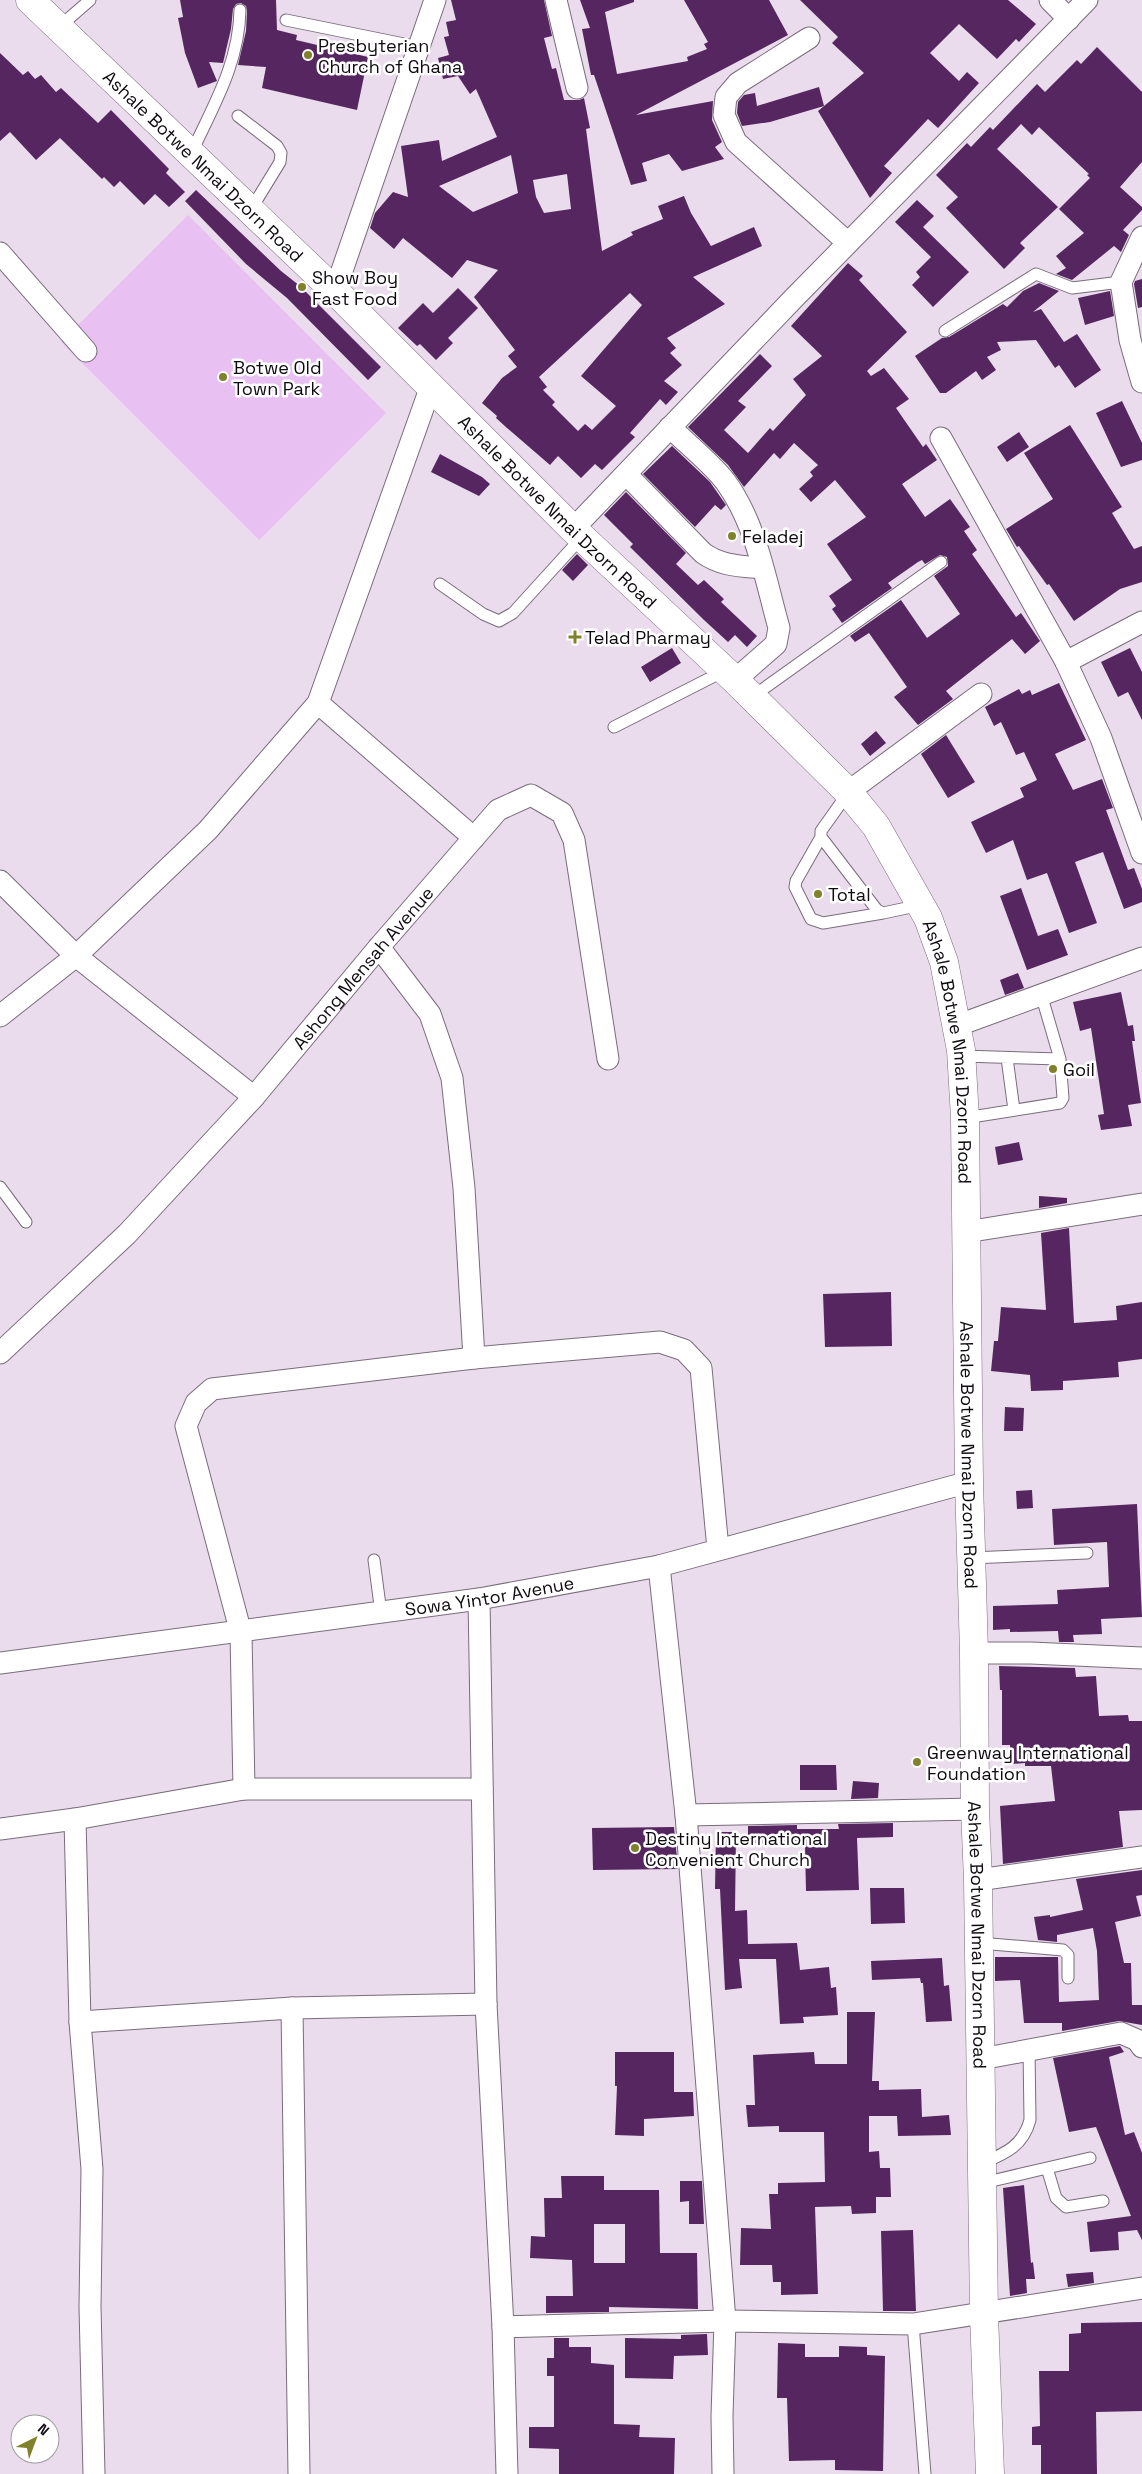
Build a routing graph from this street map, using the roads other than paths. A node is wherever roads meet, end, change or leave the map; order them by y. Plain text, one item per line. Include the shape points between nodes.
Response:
1 (30, 0) edge
2 (90, 0) edge
3 (435, 0) edge
4 (556, 0) edge
5 (1050, 0) edge
6 (1087, 0) edge
7 (240, 10) dead end
8 (1069, 19) junction
9 (286, 20) dead end
10 (58, 27) junction
11 (809, 38) dead end
12 (419, 47) junction
13 (577, 88) dead end
14 (238, 116) dead end
15 (191, 154) junction
16 (250, 210) junction
17 (1142, 237) edge
18 (848, 243) junction
19 (0, 253) edge
20 (1121, 282) junction
21 (335, 290) junction
22 (945, 330) dead end
23 (86, 350) dead end
24 (1142, 382) edge
25 (430, 386) junction
26 (670, 427) junction
27 (941, 438) dead end
28 (626, 474) junction
29 (578, 533) junction
30 (941, 562) dead end
31 (762, 568) junction
32 (440, 584) dead end
33 (1142, 622) edge
34 (1066, 662) junction
35 (737, 682) junction
36 (981, 694) dead end
37 (318, 704) junction
38 (614, 727) dead end
39 (848, 792) junction
40 (821, 836) junction
41 (474, 838) junction
42 (1142, 853) edge
43 (0, 881) edge
44 (921, 906) junction
45 (883, 913) junction
46 (379, 947) junction
47 (76, 956) junction
48 (1142, 958) edge
49 (1041, 994) junction
50 (0, 1016) edge
51 (956, 1026) junction
52 (962, 1056) junction
53 (1007, 1058) junction
54 (608, 1059) dead end
55 (1060, 1059) junction
56 (254, 1097) junction
57 (1014, 1110) junction
58 (965, 1118) junction
59 (0, 1187) edge
60 (1142, 1204) edge
61 (26, 1222) dead end
62 (966, 1232) junction
63 (0, 1353) edge
64 (474, 1358) junction
65 (969, 1482) junction
66 (718, 1549) junction
67 (1087, 1554) dead end
68 (971, 1558) junction
69 (374, 1560) dead end
70 (659, 1566) junction
71 (479, 1599) junction
72 (381, 1613) junction
73 (241, 1633) junction
74 (974, 1653) junction
75 (1142, 1658) edge
76 (0, 1663) edge
77 (244, 1789) junction
78 (482, 1789) junction
79 (975, 1809) junction
80 (686, 1815) junction
81 (75, 1819) junction
82 (0, 1829) edge
83 (1142, 1857) edge
84 (978, 1880) junction
85 (979, 1943) junction
86 (1068, 1978) dead end
87 (486, 2004) junction
88 (292, 2008) junction
89 (80, 2022) junction
90 (1142, 2047) edge
91 (1029, 2049) junction
92 (980, 2060) junction
93 (1090, 2158) dead end
94 (1047, 2168) junction
95 (983, 2173) junction
96 (1103, 2202) dead end
97 (1142, 2288) edge
98 (984, 2315) junction
99 (725, 2321) junction
100 (914, 2324) junction
101 (503, 2327) junction
102 (94, 2474) edge
103 (299, 2474) edge
104 (508, 2474) edge
105 (723, 2474) edge
106 (925, 2474) edge
107 (990, 2474) edge

1 - 10 main road, Ashale Botwe Nmai Dzorn Road
2 - 10 lane
3 - 12 street
4 - 13 street
5 - 8 street
6 - 8 street
7 - 15 lane via 232,66
8 - 18 street
9 - 12 lane
10 - 15 main road, Ashale Botwe Nmai Dzorn Road
11 - 18 street via 738,83 726,97 724,115 736,142
12 - 21 street
14 - 16 lane via 277,146 281,153 280,162
15 - 16 main road, Ashale Botwe Nmai Dzorn Road
16 - 21 main road, Ashale Botwe Nmai Dzorn Road
17 - 20 street
18 - 26 street
19 - 23 street
20 - 22 lane via 1072,288 1036,274
20 - 24 street via 1130,340
21 - 25 main road, Ashale Botwe Nmai Dzorn Road
25 - 29 main road, Ashale Botwe Nmai Dzorn Road
25 - 37 street
26 - 28 street
26 - 31 street via 734,495 750,525
27 - 34 street
28 - 29 street
28 - 31 street via 714,561 724,565
29 - 32 lane via 513,613 499,621 483,614
29 - 35 main road, Ashale Botwe Nmai Dzorn Road
30 - 35 lane
31 - 35 street via 779,636 776,644
33 - 34 street
34 - 42 street via 1101,738
35 - 38 lane
35 - 39 main road, Ashale Botwe Nmai Dzorn Road
36 - 39 street
37 - 41 street
37 - 47 street via 208,830
39 - 40 lane via 820,831
39 - 44 main road, Ashale Botwe Nmai Dzorn Road via 876,826
40 - 45 lane via 877,910
40 - 45 lane via 795,887 811,919 823,923
41 - 46 street, Ashong Mensah Avenue
41 - 54 street, Ashong Mensah Avenue via 498,810 531,795 562,813 574,840
43 - 47 street
44 - 45 lane
44 - 51 main road, Ashale Botwe Nmai Dzorn Road via 944,962
46 - 56 street, Ashong Mensah Avenue
46 - 64 street via 430,1014 452,1078 464,1188
47 - 50 street
47 - 56 street
48 - 49 street
49 - 51 street
49 - 55 lane
51 - 52 main road, Ashale Botwe Nmai Dzorn Road
52 - 53 lane
52 - 58 main road, Ashale Botwe Nmai Dzorn Road
53 - 55 lane
53 - 57 lane
55 - 57 lane via 1063,1098 1060,1103
56 - 63 street, Ashong Mensah Avenue via 127,1234
57 - 58 lane
58 - 62 main road, Ashale Botwe Nmai Dzorn Road
59 - 61 lane
60 - 62 street
62 - 65 main road, Ashale Botwe Nmai Dzorn Road
64 - 66 street via 660,1342 684,1350 702,1368
64 - 73 street via 212,1389 196,1402 186,1426
65 - 66 street, Sowa Yintor Avenue
65 - 68 main road, Ashale Botwe Nmai Dzorn Road
66 - 70 street, Sowa Yintor Avenue
67 - 68 lane
68 - 74 main road, Ashale Botwe Nmai Dzorn Road
69 - 72 lane
70 - 71 street, Sowa Yintor Avenue
70 - 80 street
71 - 72 street, Sowa Yintor Avenue
71 - 78 street
72 - 73 street, Sowa Yintor Avenue
73 - 76 street, Sowa Yintor Avenue
73 - 77 street
74 - 75 street
74 - 79 main road, Ashale Botwe Nmai Dzorn Road
77 - 78 street
77 - 81 street
78 - 87 street
79 - 80 street
79 - 84 main road, Ashale Botwe Nmai Dzorn Road
80 - 99 street
81 - 82 street
81 - 89 street
83 - 84 street
84 - 85 main road, Ashale Botwe Nmai Dzorn Road
85 - 86 lane via 1063,1950 1068,1955
85 - 92 main road, Ashale Botwe Nmai Dzorn Road
87 - 88 street
87 - 101 street
88 - 89 street
88 - 103 street
89 - 102 street via 92,2169 90,2307
90 - 91 street via 1137,2040 1121,2033
91 - 92 street
91 - 95 lane via 1028,2128 1011,2151
92 - 95 main road, Ashale Botwe Nmai Dzorn Road
93 - 94 lane
94 - 95 lane
94 - 96 lane via 1056,2198 1066,2208
95 - 98 main road, Ashale Botwe Nmai Dzorn Road
97 - 98 street
98 - 100 street
98 - 107 main road, Ashale Botwe Nmai Dzorn Road
99 - 100 street
99 - 101 street
99 - 105 street
100 - 106 lane
101 - 104 street

